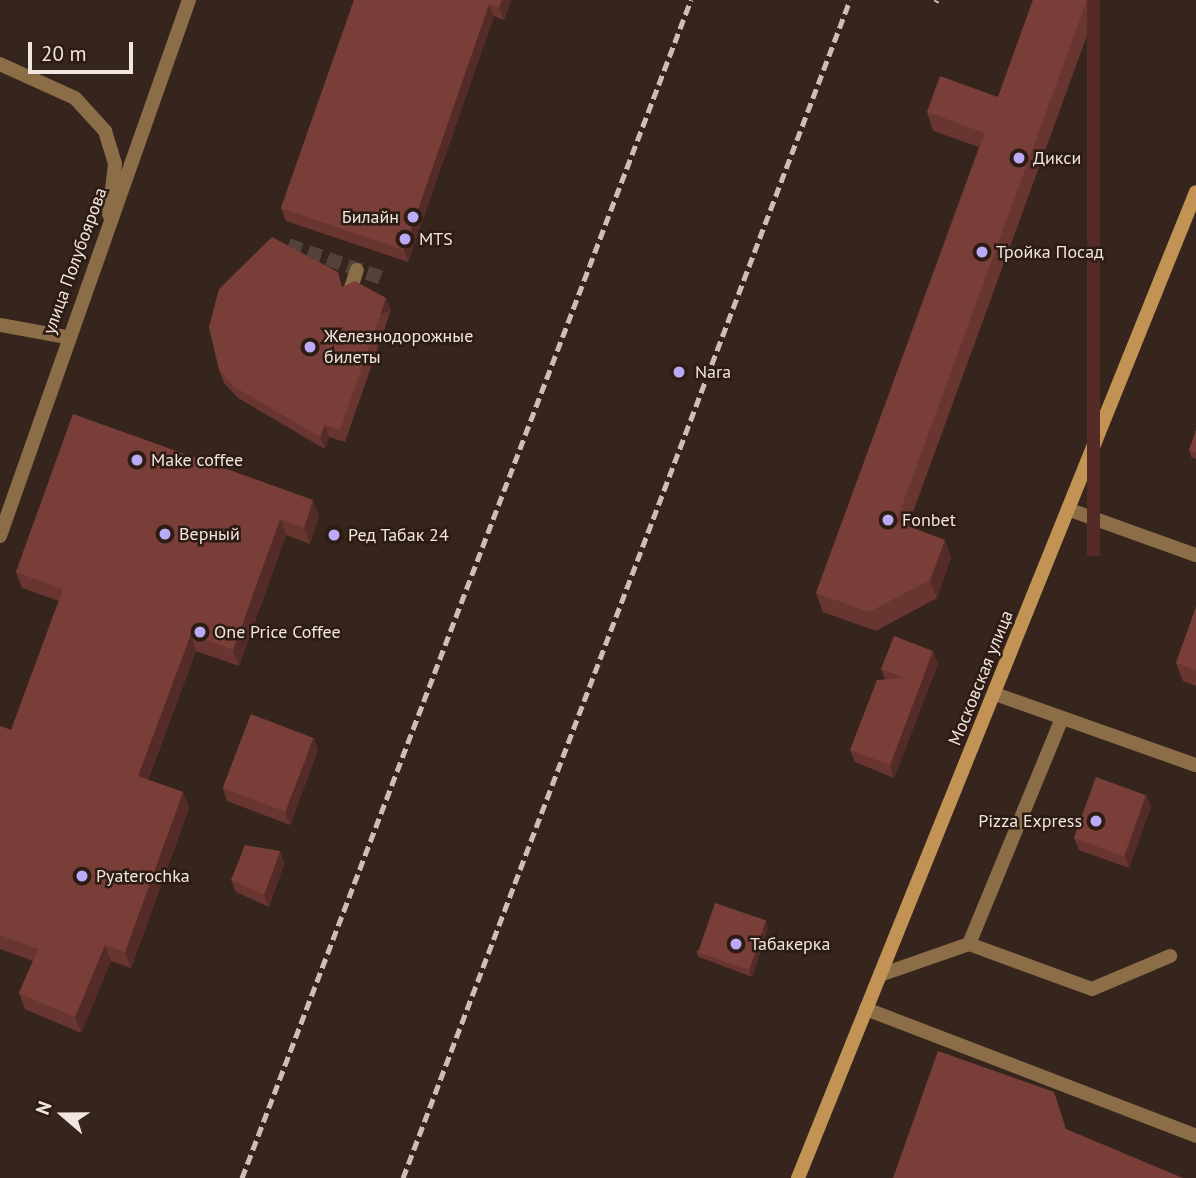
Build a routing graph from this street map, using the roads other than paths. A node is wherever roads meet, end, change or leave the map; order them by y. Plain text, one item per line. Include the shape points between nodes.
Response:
1 (189, 0) edge
2 (0, 64) edge
3 (1196, 192) edge
4 (104, 235) junction
5 (357, 270) dead end
6 (350, 291) edge
7 (0, 325) edge
8 (67, 337) junction
9 (1070, 510) junction
10 (0, 536) edge
11 (1196, 555) edge
12 (995, 694) junction
13 (1062, 718) junction
14 (1196, 765) edge
15 (969, 944) junction
16 (1170, 956) dead end
17 (880, 975) junction
18 (866, 1009) junction
19 (1196, 1136) edge
20 (798, 1178) edge

1 - 4 street, улица Полубоярова
2 - 4 street via 75,98 105,131 115,164
3 - 9 main road, Московская улица
4 - 8 street, улица Полубоярова
5 - 6 street
7 - 8 street
8 - 10 street, улица Полубоярова
9 - 11 street
9 - 12 main road, Московская улица
12 - 13 street
12 - 17 main road, Московская улица
13 - 14 street
13 - 15 street
15 - 16 street via 1092,989
15 - 17 street
17 - 18 main road, Московская улица
18 - 19 street
18 - 20 main road, Московская улица

